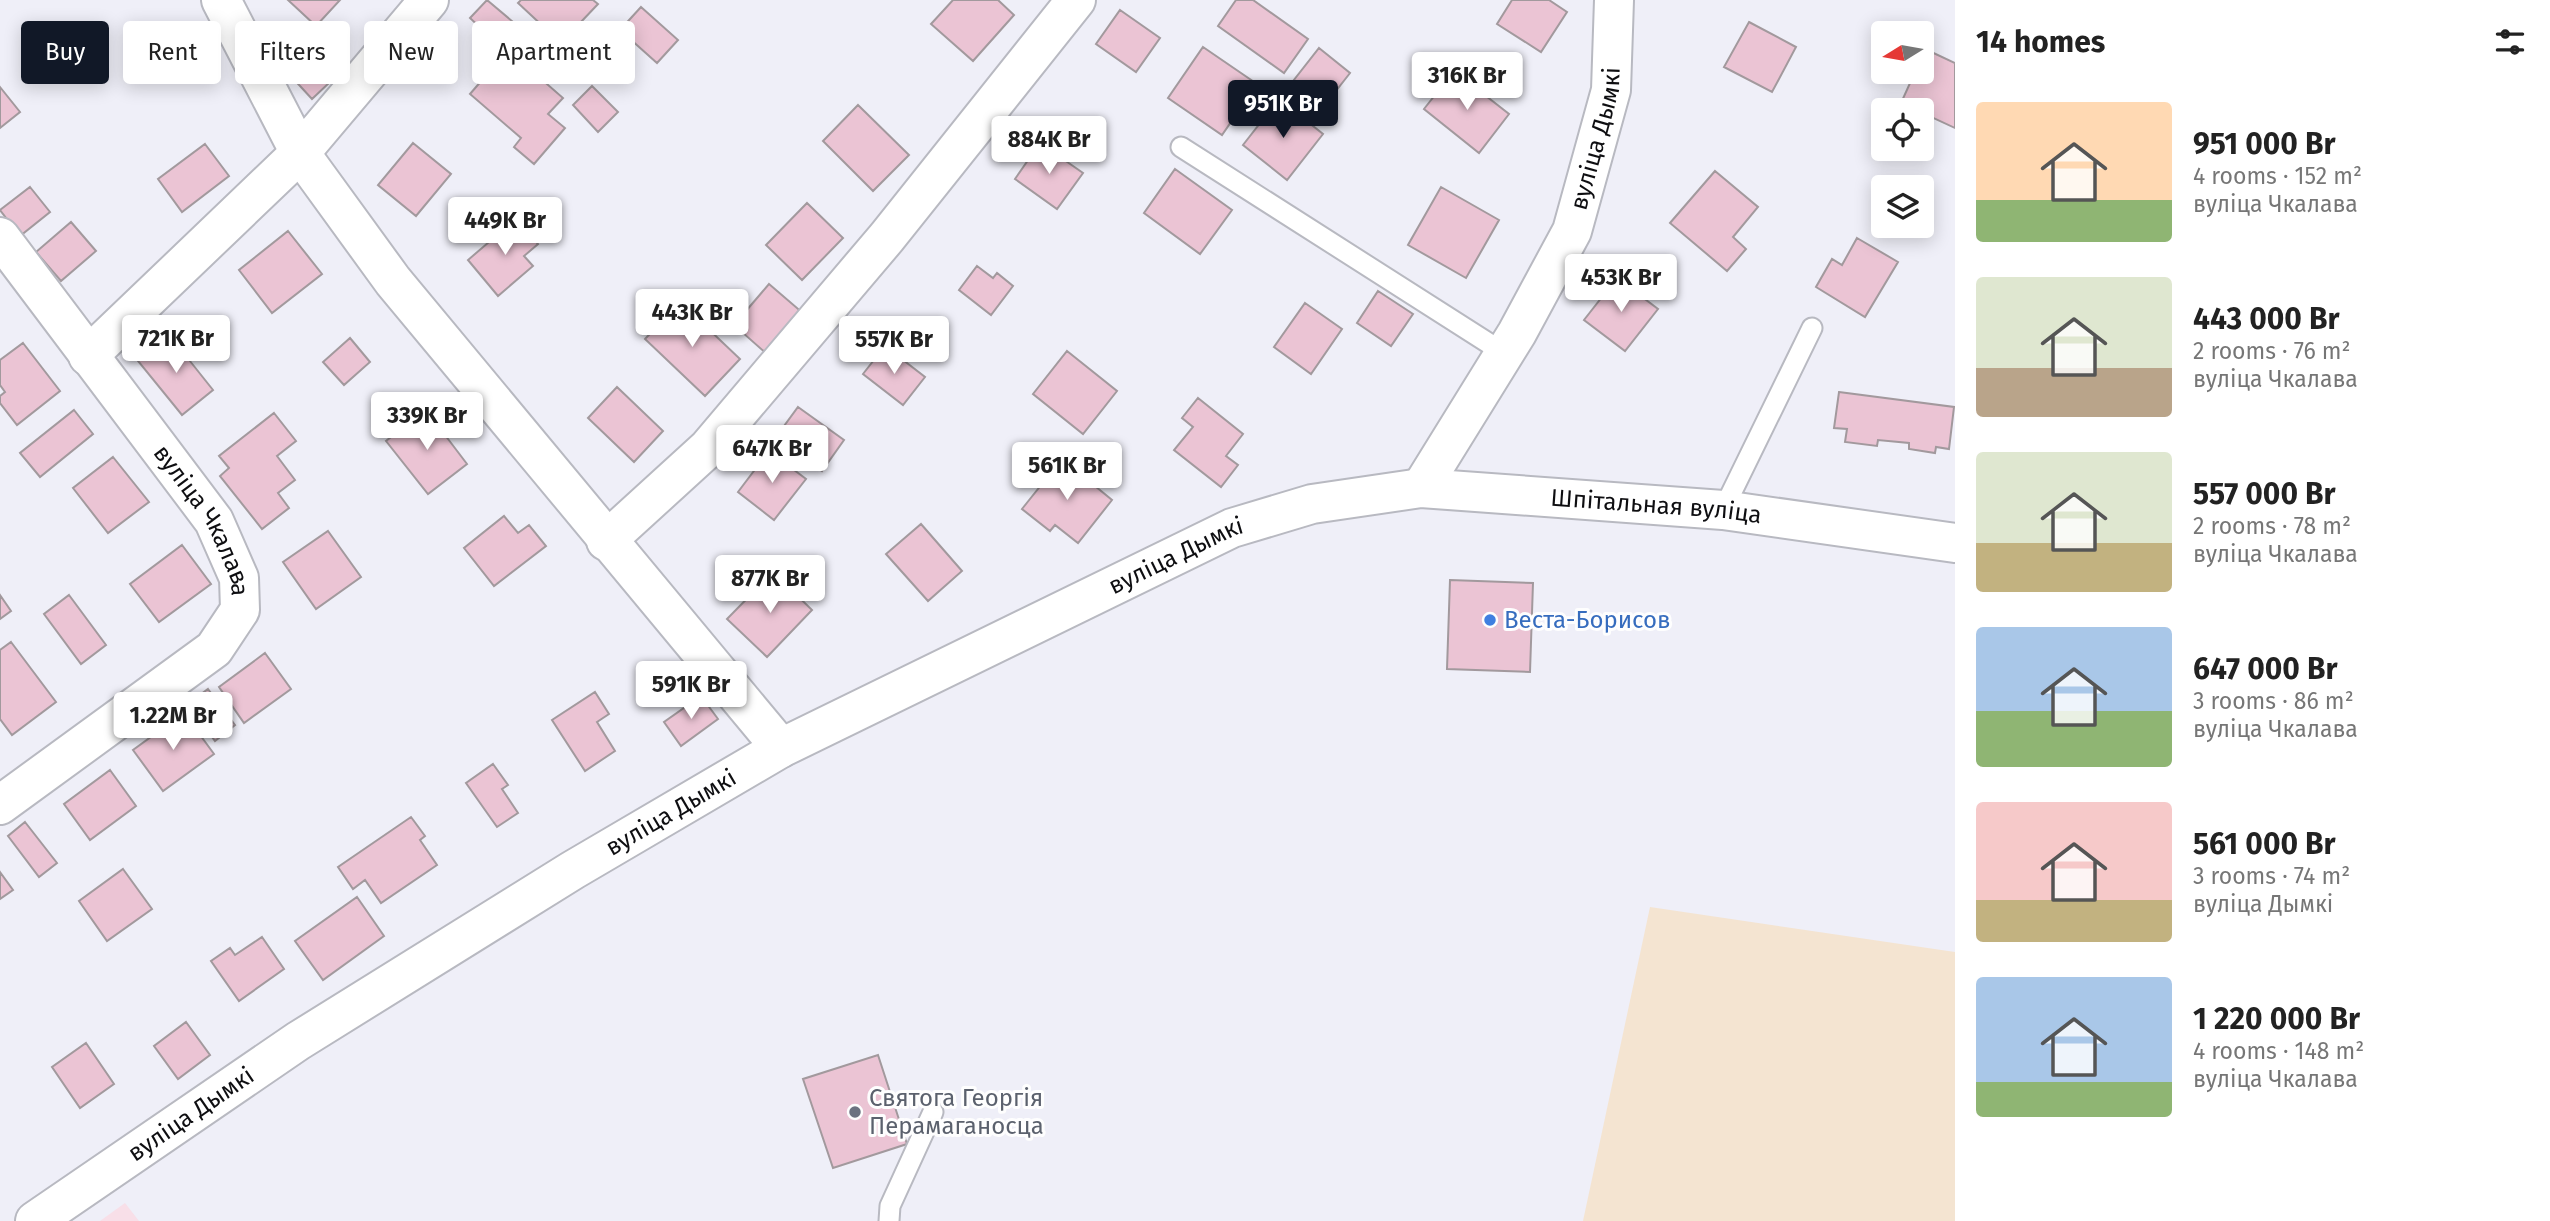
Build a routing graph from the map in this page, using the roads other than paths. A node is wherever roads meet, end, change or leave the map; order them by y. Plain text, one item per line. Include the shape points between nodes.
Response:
1 (221, 0) edge
2 (429, 0) edge
3 (1076, 0) edge
4 (1614, 0) edge
5 (1181, 147) dead end
6 (300, 153) junction
7 (0, 237) edge
8 (1812, 328) dead end
9 (1504, 354) junction
10 (88, 356) junction
11 (1422, 488) junction
12 (1356, 497) joint
13 (1723, 510) junction
14 (606, 541) junction
15 (1955, 543) edge
16 (782, 748) junction
17 (6, 789) edge
18 (933, 1112) dead end
19 (35, 1221) edge
20 (889, 1221) edge

1 - 6 street
2 - 6 street
3 - 14 street via 887,237 708,448
4 - 9 street, вуліца Дымкі via 1611,90 1572,231
5 - 9 lane
6 - 10 street
6 - 14 street via 393,281
7 - 10 street, вуліца Чкалава
8 - 13 lane
9 - 11 street, вуліца Дымкі
10 - 17 street, вуліца Чкалава via 214,521 239,578 240,610 214,649
11 - 12 street, Шпітальная вуліца
11 - 13 street, Шпітальная вуліца
12 - 16 street, вуліца Дымкі via 1312,504 1232,528
13 - 15 street, Шпітальная вуліца
14 - 16 street
16 - 19 street, вуліца Дымкі via 573,870 298,1041
18 - 20 lane via 890,1206

